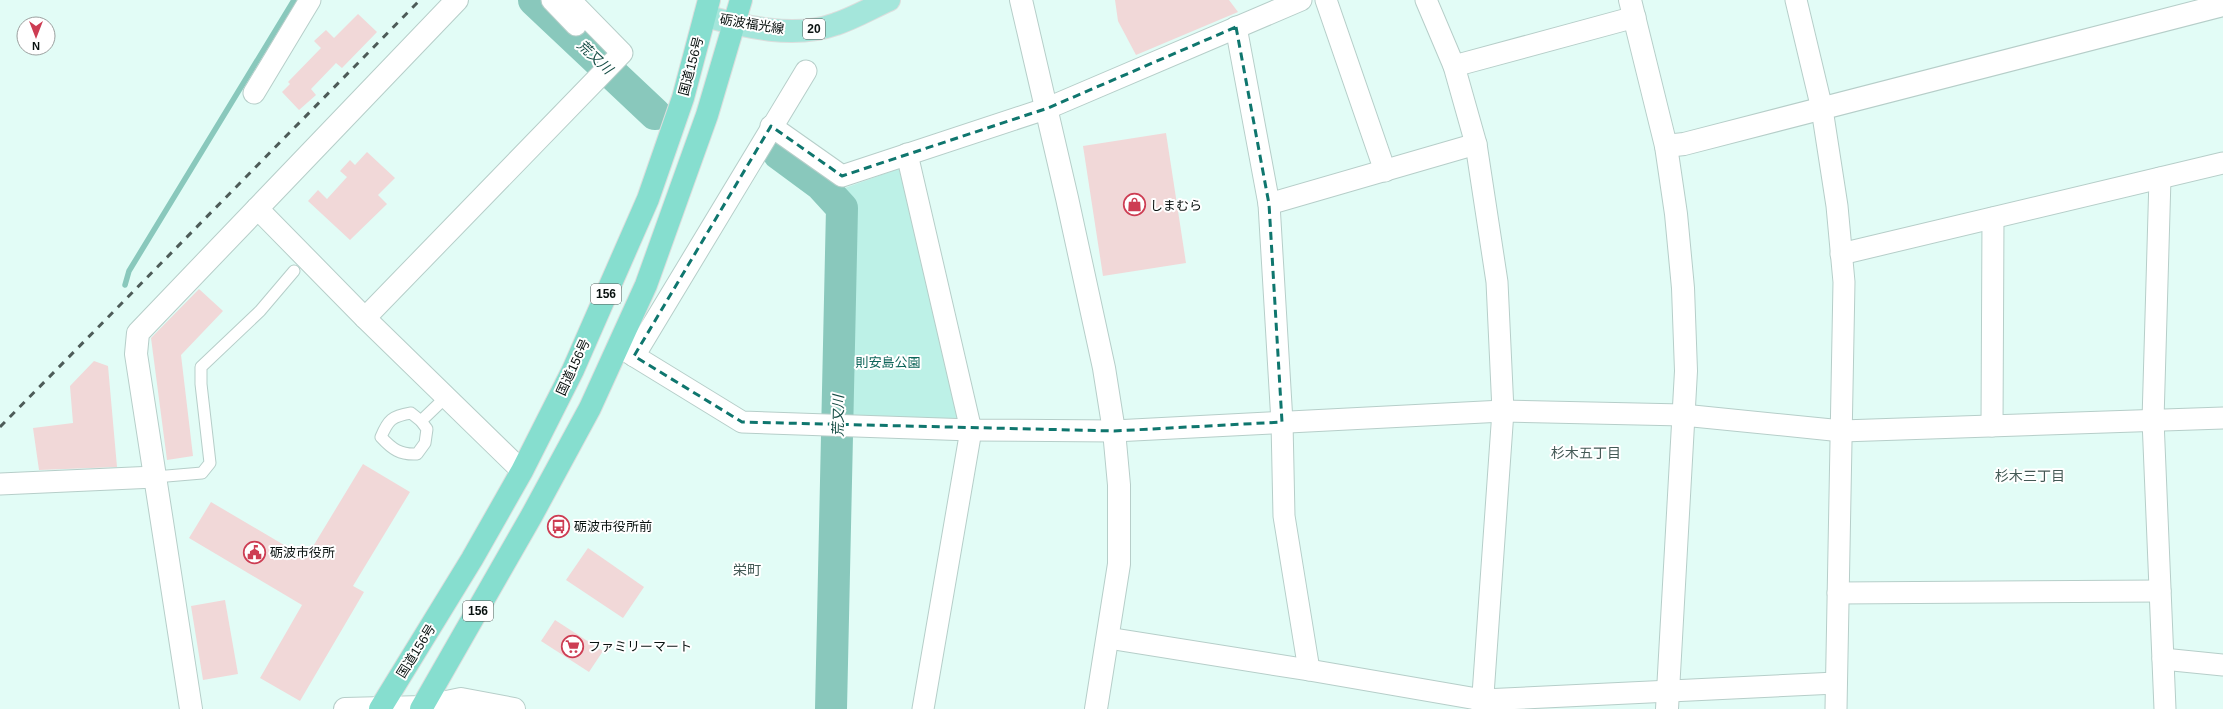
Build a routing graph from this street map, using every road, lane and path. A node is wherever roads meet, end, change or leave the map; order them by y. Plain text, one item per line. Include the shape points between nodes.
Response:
1 (310, 0) edge
2 (457, 0) edge
3 (552, 0) edge
4 (570, 0) edge
5 (741, 0) edge
6 (889, 0) edge
7 (1021, 0) edge
8 (1301, 0) edge
9 (1326, 0) edge
10 (1426, 0) edge
11 (1796, 0) edge
12 (2223, 5) edge
13 (707, 8) edge
14 (1633, 8) edge
15 (734, 24) junction
16 (1236, 27) junction
17 (613, 62) junction
18 (1454, 66) junction
19 (806, 71) dead end
20 (254, 92) dead end
21 (1048, 108) junction
22 (1822, 108) junction
23 (771, 126) junction
24 (1476, 144) junction
25 (1666, 146) junction
26 (907, 154) junction
27 (2223, 163) edge
28 (1385, 170) junction
29 (2160, 178) junction
30 (1269, 204) junction
31 (257, 208) junction
32 (1993, 218) junction
33 (1841, 254) junction
34 (294, 270) dead end
35 (365, 318) junction
36 (626, 351) junction
37 (446, 398) junction
38 (1503, 411) junction
39 (1683, 415) junction
40 (2223, 418) edge
41 (2153, 420) junction
42 (421, 421) dead end
43 (1282, 422) junction
44 (1992, 426) junction
45 (971, 430) junction
46 (1114, 431) junction
47 (1842, 431) junction
48 (522, 471) junction
49 (155, 477) junction
50 (0, 484) edge
51 (2160, 591) junction
52 (1838, 593) junction
53 (1108, 638) junction
54 (2163, 659) junction
55 (2223, 665) edge
56 (1309, 670) junction
57 (1836, 683) junction
58 (1668, 701) edge
59 (1483, 705) edge
60 (380, 708) edge
61 (424, 708) edge
62 (191, 709) edge
63 (345, 709) edge
64 (514, 709) edge
65 (923, 709) edge
66 (1096, 709) edge
67 (1836, 709) edge
68 (2165, 709) edge

1 - 20 street
2 - 31 street
3 - 17 street
4 - 17 street via 622,53
5 - 15 highway, 156
6 - 15 main road, 砺波福光線 / 20 via 835,25 810,30 771,29
7 - 21 street
8 - 16 street
9 - 28 street
10 - 18 street
11 - 22 street
12 - 22 street
13 - 15 main road, 砺波福光線 / 20
13 - 48 highway, 国道156号 / 156 via 683,98 648,199 573,370
14 - 18 street
14 - 25 street
15 - 36 highway, 156 via 707,115 646,285
16 - 21 street
16 - 30 street
17 - 35 street
18 - 24 street
19 - 23 street
21 - 26 street
21 - 46 street via 1104,368
22 - 25 street via 1684,144
22 - 33 street via 1837,206
23 - 26 street via 842,176
23 - 36 street
24 - 28 street
24 - 38 street via 1497,282
25 - 39 street via 1683,288 1686,371
26 - 45 street
27 - 29 street
28 - 30 street
29 - 32 street
29 - 41 street
30 - 43 street
31 - 35 street
31 - 49 street via 138,332 136,354
32 - 33 street
32 - 44 street
33 - 47 street via 1844,282
34 - 49 lane via 260,311 201,367 210,463 202,473
35 - 37 street
36 - 45 street via 742,422
36 - 61 highway, 156 via 590,408
37 - 42 lane
37 - 48 street
38 - 39 street
38 - 43 street
38 - 59 street
39 - 47 street
39 - 58 street
40 - 41 street
41 - 44 street
41 - 51 street
43 - 46 street
43 - 56 street via 1284,516
44 - 47 street
45 - 46 street
45 - 65 street
46 - 53 street via 1119,485 1118,564
47 - 52 street
48 - 60 highway, 国道156号 / 156 via 472,559
49 - 50 street
49 - 62 street
51 - 52 street
51 - 54 street
52 - 57 street
53 - 56 street
53 - 66 street
54 - 55 street
54 - 68 street
56 - 59 street
57 - 58 street
57 - 67 street
58 - 59 street
60 - 61 street
60 - 63 street
61 - 64 street via 461,699

